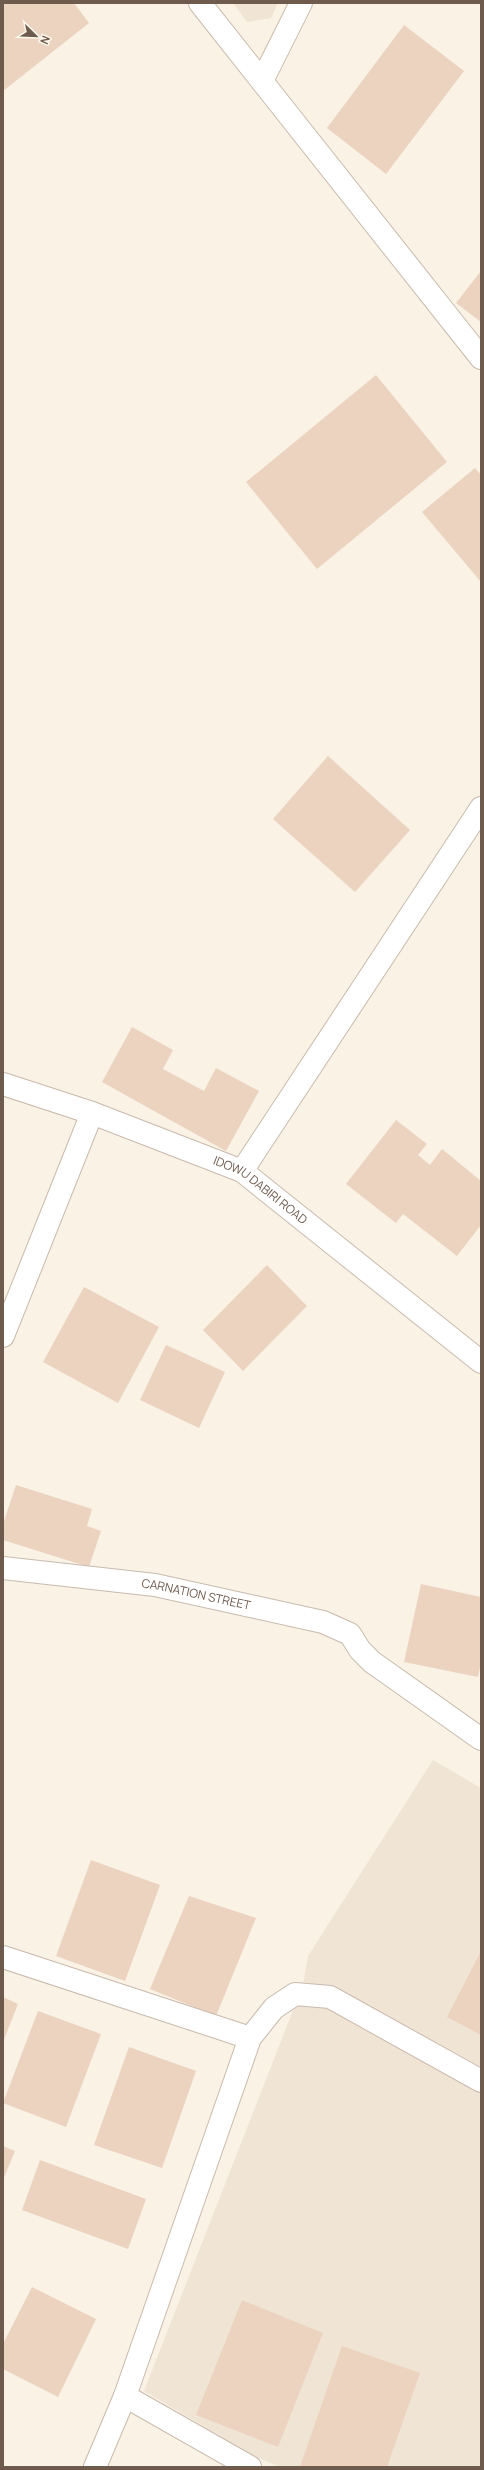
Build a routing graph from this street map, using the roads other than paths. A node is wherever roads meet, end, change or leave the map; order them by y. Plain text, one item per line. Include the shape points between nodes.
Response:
1 (200, 3) edge
2 (300, 3) edge
3 (262, 81) junction
4 (481, 358) edge
5 (481, 808) edge
6 (3, 1084) edge
7 (92, 1113) junction
8 (242, 1170) junction
9 (3, 1336) edge
10 (481, 1362) edge
11 (3, 1568) edge
12 (481, 1739) edge
13 (3, 1957) edge
14 (250, 2038) junction
15 (481, 2081) edge
16 (126, 2396) junction
17 (95, 2467) edge
18 (250, 2467) edge

1 - 3 street
2 - 3 street
3 - 4 street
5 - 8 street
6 - 7 street, IDOWU DABIRI ROAD
7 - 8 street, IDOWU DABIRI ROAD
7 - 9 street
8 - 10 street, IDOWU DABIRI ROAD
11 - 12 street, CARNATION STREET via 155,1585 323,1622 350,1634 360,1650 372,1662
13 - 14 street
14 - 15 street via 274,2008 295,1994 330,1997
14 - 16 street
16 - 17 street
16 - 18 street

